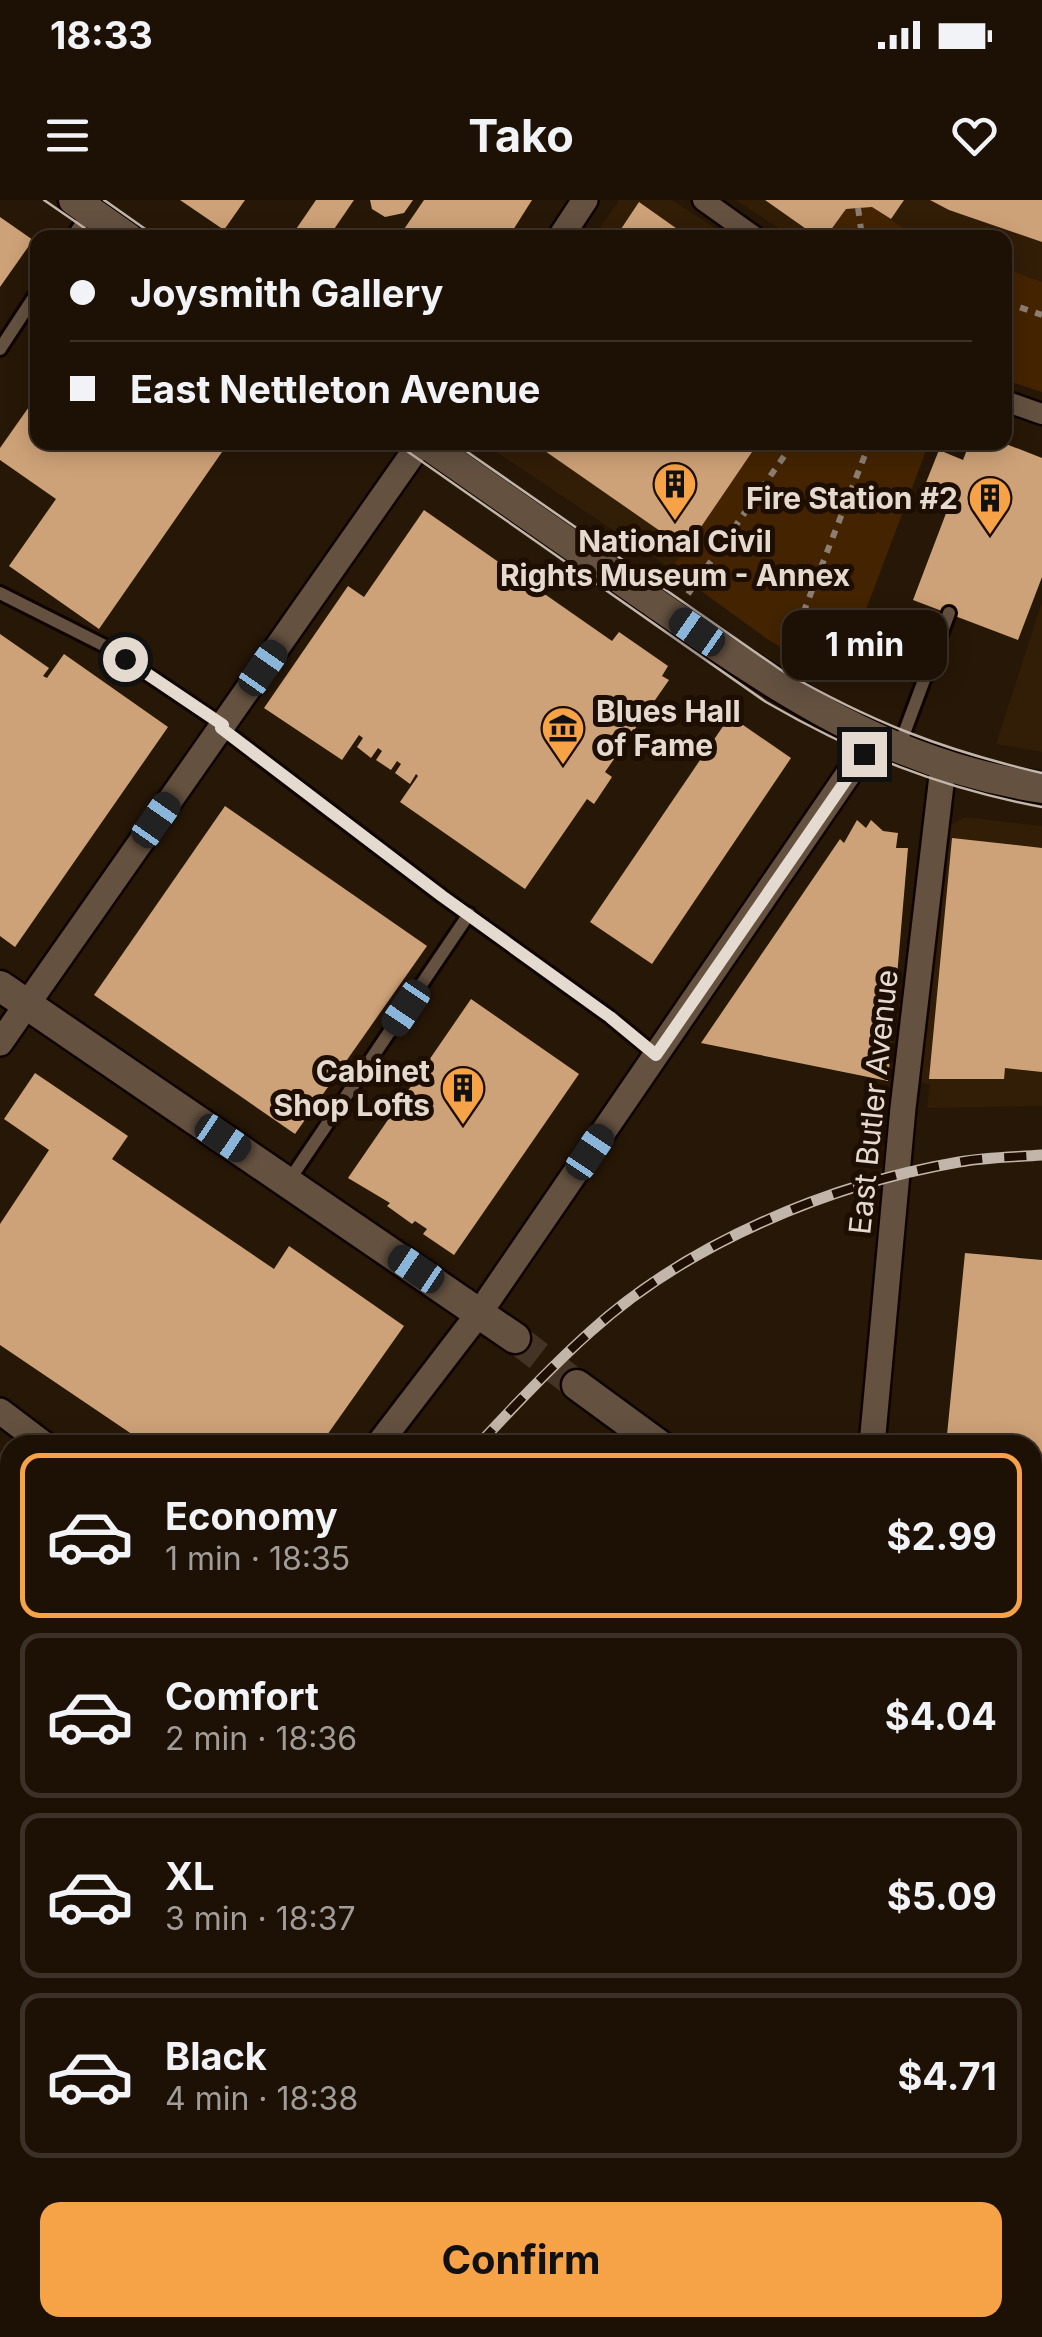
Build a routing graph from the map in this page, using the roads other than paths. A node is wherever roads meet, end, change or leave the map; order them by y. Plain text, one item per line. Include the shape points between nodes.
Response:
1 (585, 200) edge
2 (703, 200) edge
3 (82, 206) edge
4 (74, 230) edge
5 (116, 230) edge
6 (565, 230) edge
7 (745, 230) edge
8 (30, 303) edge
9 (0, 348) edge
10 (1012, 403) edge
11 (1042, 414) edge
12 (417, 450) edge
13 (435, 450) edge
14 (0, 593) edge
15 (949, 613) dead end
16 (222, 726) junction
17 (885, 744) junction
18 (943, 766) junction
19 (1042, 788) edge
20 (468, 914) junction
21 (0, 986) edge
22 (27, 1005) junction
23 (0, 1043) edge
24 (656, 1055) junction
25 (288, 1182) junction
26 (480, 1312) junction
27 (515, 1338) tunnel mouth
28 (577, 1385) tunnel mouth
29 (0, 1411) edge
30 (32, 1435) edge
31 (386, 1435) edge
32 (645, 1435) edge
33 (873, 1435) edge

1 - 6 street
2 - 7 street
3 - 4 lane
3 - 5 main road
8 - 9 lane
10 - 11 street
12 - 16 street
13 - 17 main road via 772,684
14 - 16 lane via 107,647
15 - 17 lane
16 - 20 lane
16 - 22 street
17 - 18 main road
17 - 24 street via 864,754
18 - 19 main road
18 - 33 street, East Butler Avenue
20 - 24 lane
20 - 25 lane
21 - 22 main road
22 - 23 street
22 - 25 main road
24 - 26 street
25 - 26 main road
26 - 27 main road
26 - 31 street
28 - 32 main road
29 - 30 street

